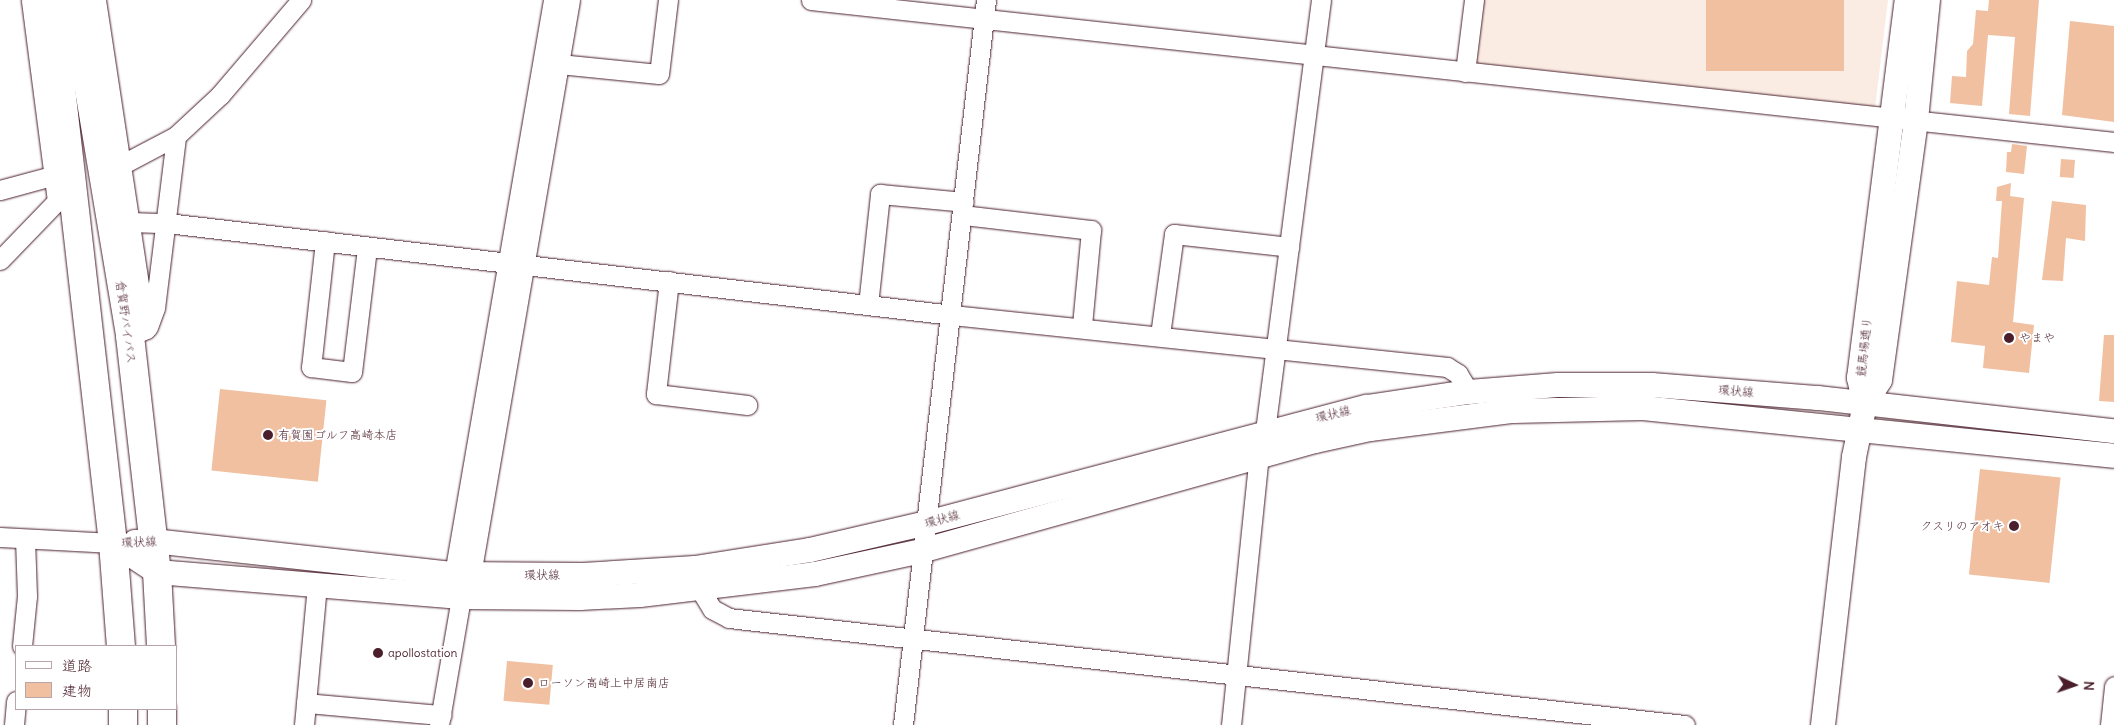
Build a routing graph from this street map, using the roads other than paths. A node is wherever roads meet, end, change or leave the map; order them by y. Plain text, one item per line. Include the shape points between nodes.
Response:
1 (31, 0) edge
2 (96, 0) edge
3 (301, 0) edge
4 (553, 0) edge
5 (570, 0) edge
6 (668, 0) edge
7 (810, 0) edge
8 (986, 0) edge
9 (1321, 0) edge
10 (1474, 0) edge
11 (1908, 0) edge
12 (1928, 0) edge
13 (64, 11) edge
14 (984, 19) junction
15 (1314, 55) junction
16 (559, 64) junction
17 (1465, 72) junction
18 (1892, 119) junction
19 (1916, 120) junction
20 (176, 136) junction
21 (2114, 142) edge
22 (121, 165) junction
23 (55, 188) junction
24 (0, 190) edge
25 (964, 209) junction
26 (129, 222) junction
27 (167, 223) junction
28 (325, 241) junction
29 (1289, 247) junction
30 (367, 248) junction
31 (0, 260) edge
32 (516, 263) junction
33 (669, 281) junction
34 (868, 305) junction
35 (952, 315) junction
36 (1082, 326) junction
37 (138, 333) junction
38 (1160, 335) junction
39 (1276, 348) junction
40 (1468, 392) junction
41 (1865, 404) junction
42 (748, 405) dead end
43 (97, 406) junction
44 (1860, 430) junction
45 (1265, 431) junction
46 (2114, 431) edge
47 (1259, 455) junction
48 (2114, 456) edge
49 (923, 524) junction
50 (0, 538) edge
51 (25, 540) junction
52 (153, 540) junction
53 (113, 543) junction
54 (921, 551) junction
55 (157, 572) junction
56 (463, 575) junction
57 (317, 585) junction
58 (700, 589) junction
59 (461, 597) junction
60 (912, 640) junction
61 (22, 645) edge
62 (122, 645) edge
63 (161, 645) edge
64 (1238, 674) junction
65 (2114, 686) edge
66 (306, 703) junction
67 (15, 710) edge
68 (123, 710) edge
69 (162, 710) edge
70 (440, 720) edge
71 (14, 725) edge
72 (123, 725) edge
73 (162, 725) edge
74 (304, 725) edge
75 (902, 725) edge
76 (1231, 725) edge
77 (1685, 725) edge
78 (1823, 725) edge
79 (2110, 725) edge

1 - 23 street
2 - 22 street
3 - 20 street via 220,95
4 - 32 street
5 - 16 street
6 - 16 street via 659,74
7 - 14 street
8 - 14 street
9 - 15 street
10 - 17 street
11 - 18 street, 競馬場通り
12 - 19 street, 競馬場通り
13 - 37 highway, 倉賀野バイパス
13 - 43 highway, 倉賀野バイパス
14 - 15 street
14 - 25 street
15 - 17 street
15 - 29 street
16 - 32 street
17 - 18 street
18 - 19 street
18 - 41 street, 競馬場通り via 1860,378
19 - 21 street
19 - 41 street, 競馬場通り via 1880,380
20 - 22 street
20 - 27 street
22 - 26 street
23 - 24 street
23 - 31 street
23 - 43 highway via 77,370
25 - 34 street via 880,194
25 - 35 street
25 - 36 street via 1091,230
26 - 27 street
26 - 37 street
27 - 28 street
27 - 37 street via 155,308
28 - 30 street
28 - 30 street via 311,368 352,372
29 - 38 street via 1174,234
29 - 39 street
30 - 32 street
32 - 33 street
32 - 56 street
33 - 34 street
33 - 42 street via 656,394
34 - 35 street
35 - 36 street
35 - 49 street
36 - 38 street
37 - 52 highway, 倉賀野バイパス
38 - 39 street
39 - 40 street via 1447,367 1458,374
39 - 45 street
40 - 41 street, 環状線 via 1602,383 1652,384
40 - 45 street, 環状線 via 1366,406
41 - 44 street
41 - 46 street, 環状線
43 - 53 highway, 倉賀野バイパス
44 - 47 street, 環状線 via 1643,408 1600,407 1460,416 1370,429
44 - 48 street, 環状線
44 - 78 street
45 - 49 street, 環状線
47 - 54 street, 環状線
47 - 64 street
49 - 54 street
49 - 56 street, 環状線 via 810,550 695,568 582,575
50 - 51 street
51 - 53 street
51 - 61 street via 27,596
52 - 53 street, 環状線
52 - 55 highway, 倉賀野バイパス
52 - 56 street, 環状線
53 - 55 street, 環状線
53 - 62 highway, 倉賀野バイパス
54 - 58 street, 環状線 via 815,574
54 - 60 street
55 - 57 street, 環状線
55 - 63 highway, 倉賀野バイパス
57 - 59 street, 環状線
57 - 66 street
58 - 59 street, 環状線 via 580,598
58 - 60 street via 712,609 729,618
59 - 70 street
60 - 64 street
60 - 75 street
64 - 76 street
64 - 77 street
65 - 79 street
66 - 70 street
66 - 74 street
67 - 71 street
68 - 72 highway
69 - 73 highway

